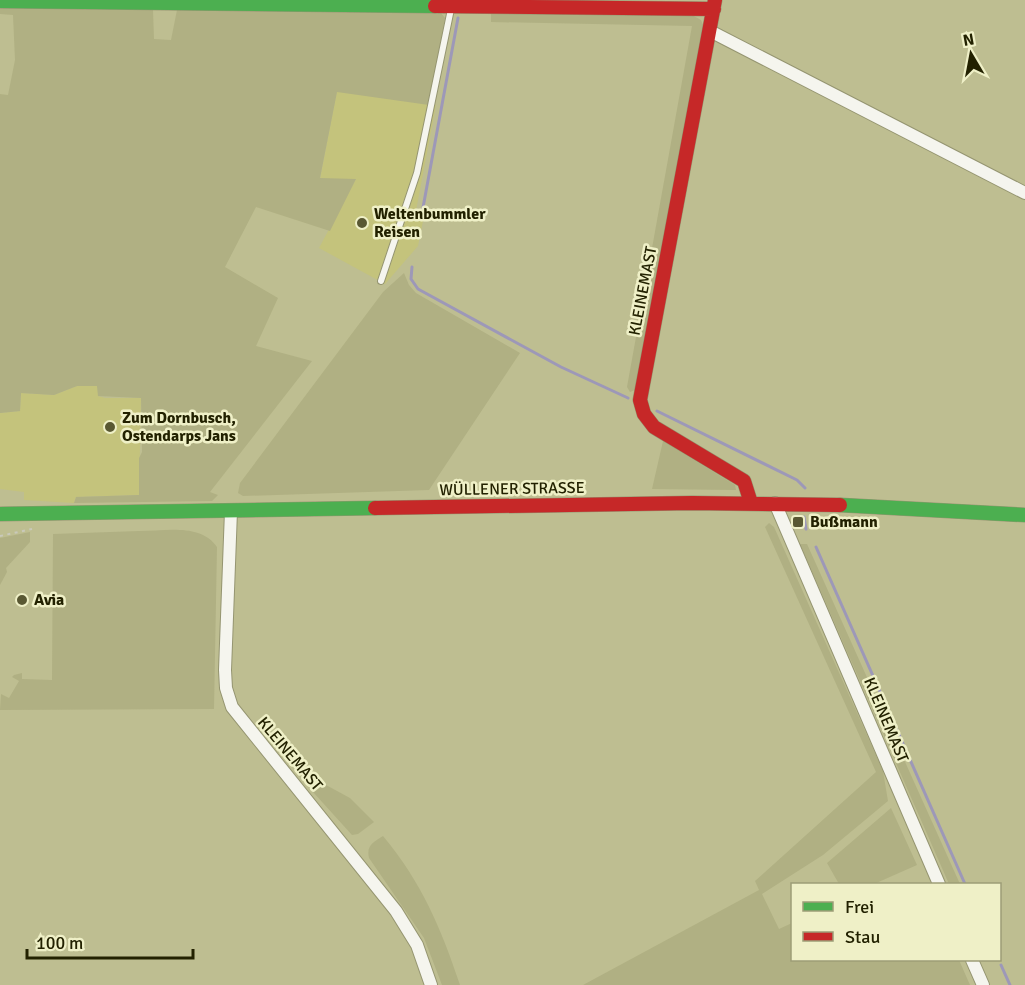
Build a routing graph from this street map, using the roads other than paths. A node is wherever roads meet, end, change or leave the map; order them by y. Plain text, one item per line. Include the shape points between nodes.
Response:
1 (0, 1) edge
2 (714, 4) edge
3 (452, 6) junction
4 (710, 31) junction
5 (1025, 193) edge
6 (381, 281) dead end
7 (751, 503) junction
8 (775, 503) junction
9 (231, 511) junction
10 (0, 514) edge
11 (1025, 516) edge
12 (938, 883) edge
13 (972, 961) edge
14 (431, 985) edge
15 (983, 985) edge

1 - 3 street
2 - 3 street
2 - 4 street, KLEINEMAST
3 - 6 lane via 417,173
4 - 5 street
4 - 7 street, KLEINEMAST via 640,407 654,427 744,481
7 - 8 street, WÜLLENER STRASSE
7 - 9 street, WÜLLENER STRASSE
8 - 11 street, WÜLLENER STRASSE
8 - 12 street, KLEINEMAST
9 - 10 street, WÜLLENER STRASSE
9 - 14 street, KLEINEMAST via 225,670 232,707 396,911 417,945
13 - 15 street

